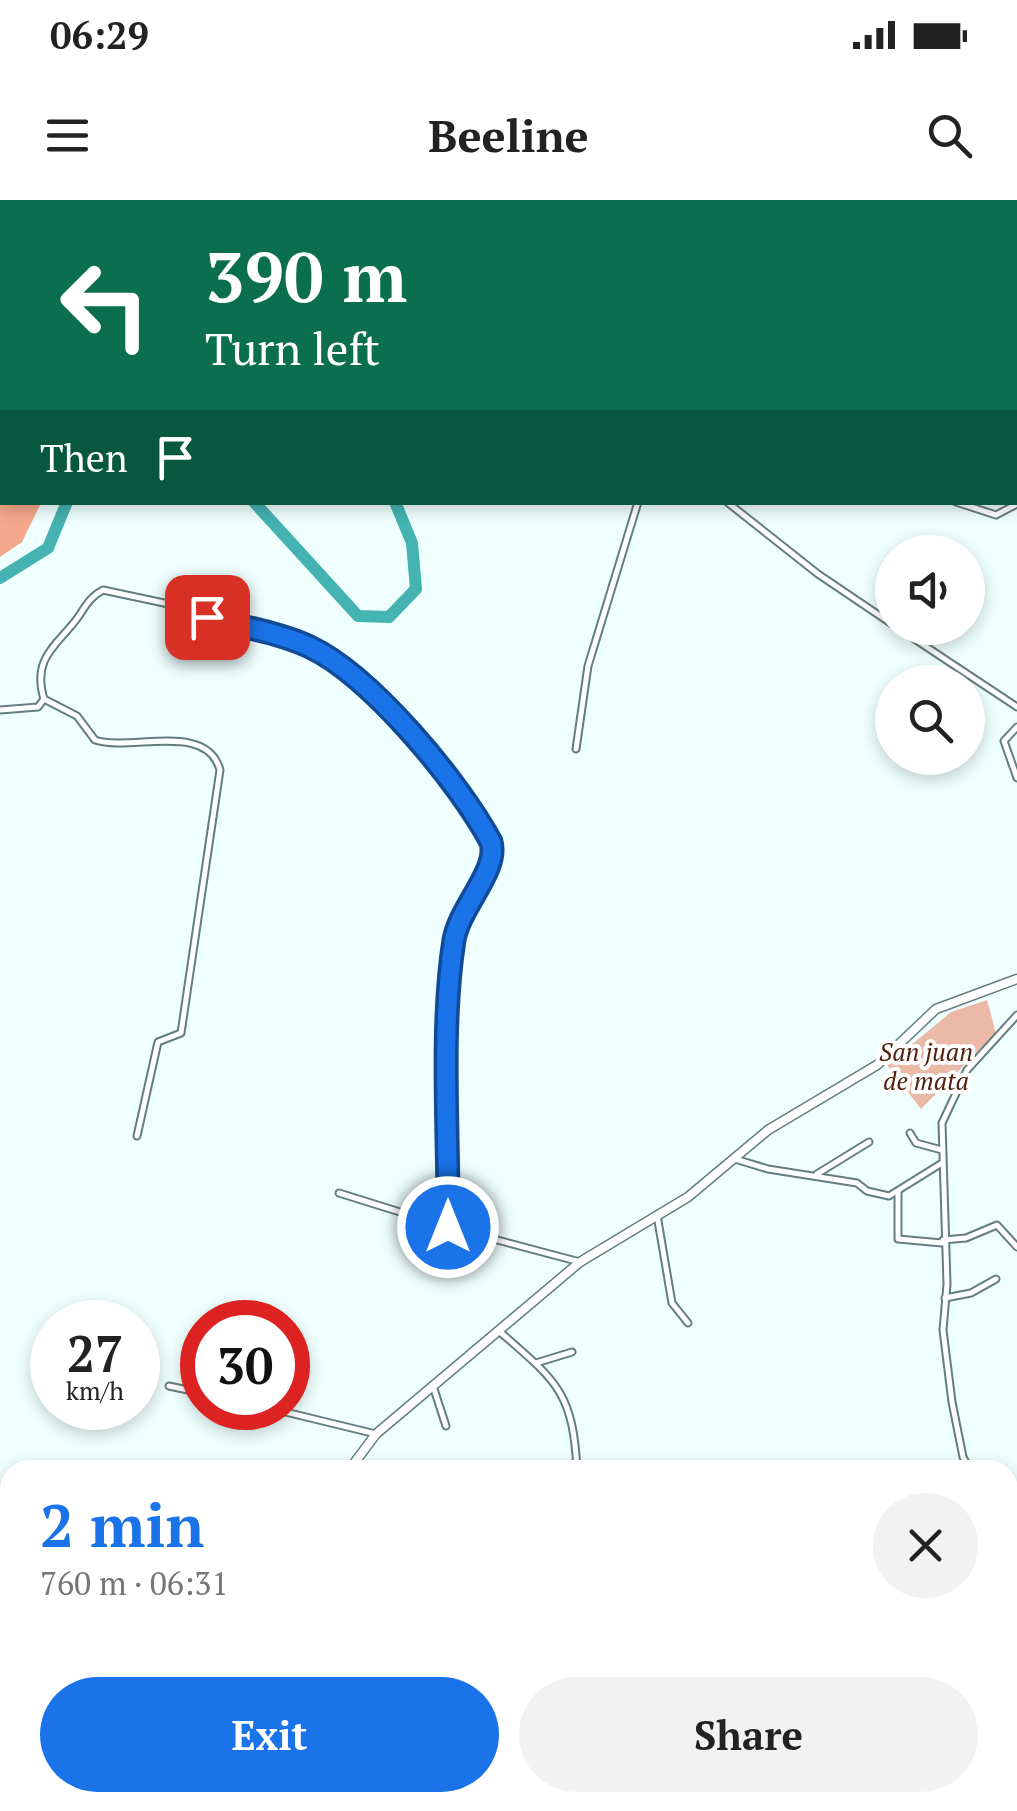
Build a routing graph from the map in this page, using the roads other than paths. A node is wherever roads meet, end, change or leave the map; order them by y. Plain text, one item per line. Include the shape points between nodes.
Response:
1 (637, 505) edge
2 (730, 505) edge
3 (965, 505) edge
4 (999, 505) edge
5 (1012, 505) edge
6 (996, 515) junction
7 (875, 612) edge
8 (923, 645) edge
9 (44, 699) junction
10 (1017, 708) edge
11 (0, 710) edge
12 (1017, 727) edge
13 (576, 749) dead end
14 (1017, 778) edge
15 (1017, 979) edge
16 (1017, 1015) edge
17 (910, 1133) dead end
18 (138, 1136) dead end
19 (868, 1142) dead end
20 (942, 1150) junction
21 (732, 1158) junction
22 (942, 1163) junction
23 (816, 1174) junction
24 (898, 1192) junction
25 (338, 1194) dead end
26 (657, 1215) junction
27 (448, 1227) junction
28 (943, 1242) junction
29 (1017, 1247) edge
30 (580, 1262) junction
31 (996, 1280) dead end
32 (946, 1298) junction
33 (688, 1323) dead end
34 (499, 1331) junction
35 (572, 1352) dead end
36 (536, 1363) junction
37 (169, 1386) dead end
38 (433, 1386) junction
39 (180, 1388) edge
40 (310, 1418) edge
41 (446, 1426) dead end
42 (376, 1434) junction
43 (356, 1460) edge
44 (575, 1460) edge
45 (965, 1460) edge

1 - 13 street via 588,666
2 - 7 street
3 - 6 street
4 - 6 street
5 - 6 street
8 - 10 street
9 - 11 street via 26,711
9 - 18 street via 77,716 96,740 187,742 214,756 219,767 181,1032 158,1042
9 - 27 street via 48,648 96,594 108,590 294,641 352,672 397,717 494,855 458,922 449,972
12 - 14 street via 1004,741
15 - 21 street via 936,1009 877,1064
16 - 20 street via 967,1070 944,1115
17 - 20 street via 916,1143
19 - 23 street
20 - 22 street
21 - 23 street via 768,1170
21 - 26 street
22 - 24 street
22 - 28 street
23 - 24 street via 885,1196
24 - 28 street via 900,1242
25 - 27 street
26 - 30 street
26 - 33 street via 672,1302
27 - 30 street
28 - 29 street via 996,1224
28 - 32 street
30 - 34 street
31 - 32 street
32 - 45 street via 943,1330
34 - 36 street
34 - 38 street
35 - 36 street
36 - 44 street via 566,1398
37 - 39 street
38 - 41 street
38 - 42 street
40 - 42 street
42 - 43 street

